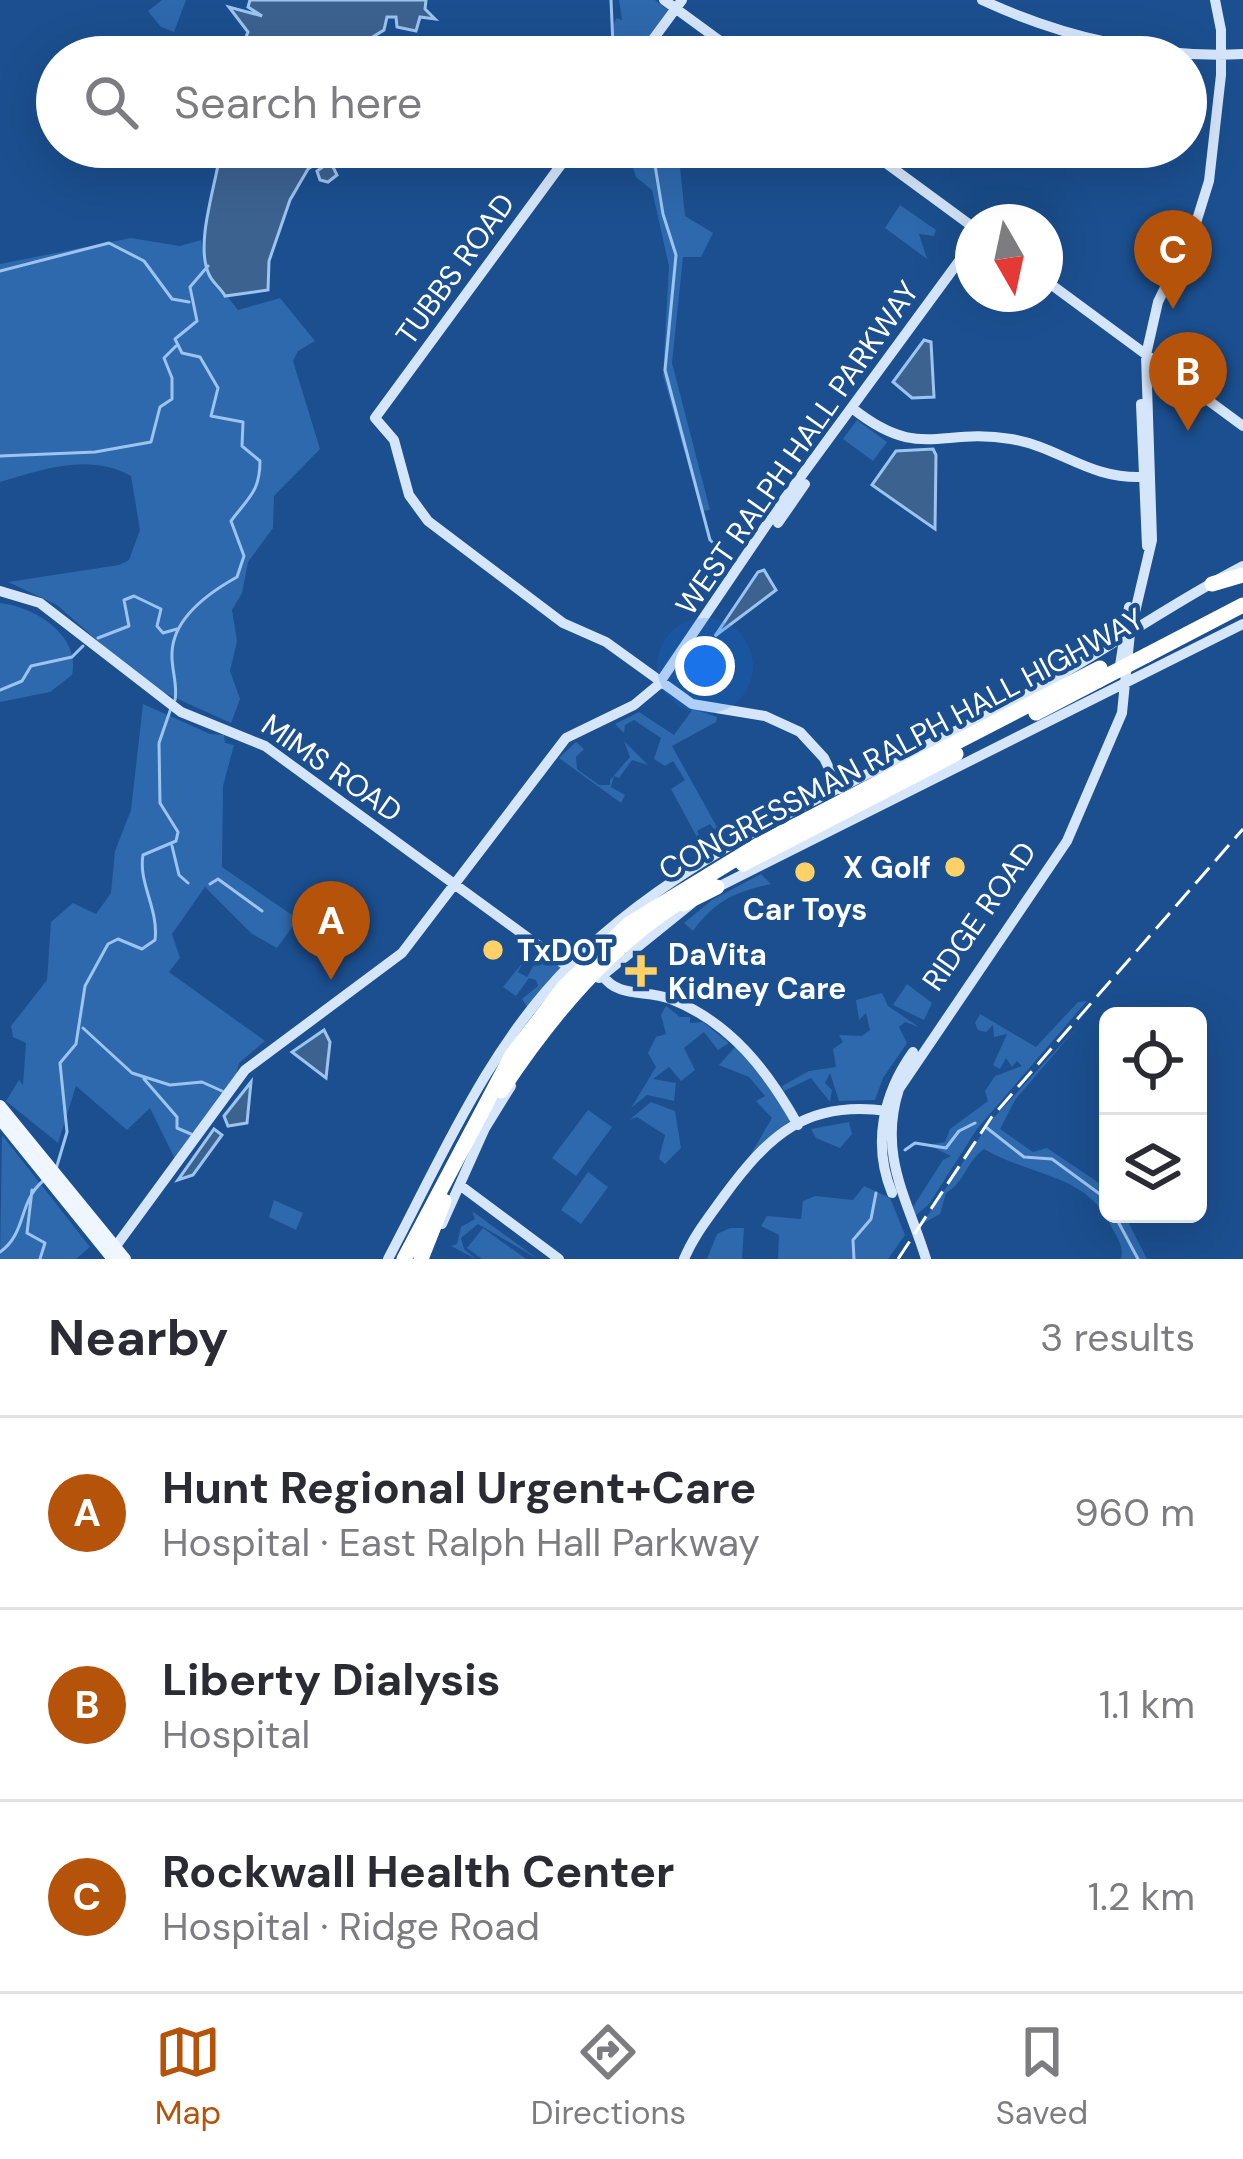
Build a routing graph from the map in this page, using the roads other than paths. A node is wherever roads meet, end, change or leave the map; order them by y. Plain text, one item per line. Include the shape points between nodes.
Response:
1 (982, 0) edge
2 (1212, 0) edge
3 (675, 2) edge
4 (654, 36) edge
5 (716, 36) edge
6 (724, 36) edge
7 (1086, 36) edge
8 (1207, 54) edge
9 (1218, 54) junction
10 (1243, 54) edge
11 (559, 168) edge
12 (894, 168) edge
13 (902, 168) edge
14 (955, 209) edge
15 (955, 211) edge
16 (1177, 256) junction
17 (955, 269) edge
18 (955, 277) edge
19 (1063, 289) edge
20 (1063, 290) edge
21 (920, 321) junction
22 (1144, 328) junction
23 (1127, 333) junction
24 (1143, 350) junction
25 (1163, 368) junction
26 (1147, 376) junction
27 (855, 410) junction
28 (1243, 426) edge
29 (1146, 477) junction
30 (1243, 570) edge
31 (1212, 584) joint
32 (0, 591) edge
33 (1243, 594) edge
34 (1134, 602) junction
35 (1243, 605) edge
36 (1153, 621) junction
37 (1243, 624) edge
38 (1125, 635) junction
39 (1108, 645) junction
40 (1147, 656) junction
41 (1103, 678) junction
42 (663, 683) junction
43 (1121, 699) junction
44 (989, 714) joint
45 (1117, 717) junction
46 (963, 751) junction
47 (838, 789) junction
48 (876, 805) junction
49 (710, 859) junction
50 (458, 887) junction
51 (717, 887) junction
52 (608, 943) junction
53 (568, 967) junction
54 (602, 975) junction
55 (583, 985) junction
56 (908, 1058) junction
57 (899, 1089) junction
58 (0, 1106) edge
59 (888, 1115) junction
60 (0, 1119) edge
61 (798, 1125) junction
62 (460, 1148) junction
63 (461, 1186) junction
64 (116, 1254) edge
65 (390, 1259) edge
66 (404, 1259) edge
67 (420, 1259) edge
68 (559, 1259) edge
69 (687, 1259) edge
70 (923, 1259) edge

1 - 7 main road
2 - 9 main road, RIDGE ROAD
3 - 4 main road
3 - 5 main road
3 - 6 main road
8 - 9 main road
9 - 10 main road
9 - 16 main road, RIDGE ROAD via 1209,181
11 - 42 main road, TUBBS ROAD via 375,418 394,440 409,495 428,521 575,631 606,642
12 - 15 main road
13 - 14 main road
16 - 22 main road, RIDGE ROAD
16 - 24 main road, RIDGE ROAD
17 - 21 main road, WEST RALPH HALL PARKWAY
18 - 21 main road, WEST RALPH HALL PARKWAY
19 - 23 main road
20 - 24 main road
21 - 27 main road, WEST RALPH HALL PARKWAY
22 - 23 main road
22 - 24 main road, RIDGE ROAD
23 - 24 main road
24 - 25 main road
24 - 26 main road, RIDGE ROAD
24 - 29 main road, RIDGE ROAD
25 - 26 main road
25 - 28 main road
26 - 29 main road, RIDGE ROAD
27 - 29 main road via 901,439 1010,439 1101,476
27 - 42 main road, WEST RALPH HALL PARKWAY
29 - 34 main road, RIDGE ROAD via 1148,550
30 - 31 highway
31 - 36 main road
32 - 50 main road, MIMS ROAD via 40,603 193,718 265,746
33 - 40 highway, CONGRESSMAN RALPH HALL HIGHWAY
34 - 36 main road
34 - 38 main road, RIDGE ROAD
34 - 39 main road
35 - 40 highway, CONGRESSMAN RALPH HALL HIGHWAY
36 - 38 main road
36 - 40 main road via 1136,640 1134,662
37 - 40 main road
38 - 39 main road
38 - 41 main road, RIDGE ROAD
39 - 41 main road
40 - 41 highway, CONGRESSMAN RALPH HALL HIGHWAY
40 - 41 main road
40 - 43 main road
41 - 43 main road
41 - 43 main road, RIDGE ROAD
41 - 44 highway
41 - 46 highway, CONGRESSMAN RALPH HALL HIGHWAY
41 - 48 main road
41 - 52 highway, CONGRESSMAN RALPH HALL HIGHWAY via 703,875
42 - 47 main road via 692,704 765,716 800,732
42 - 50 main road, WEST RALPH HALL PARKWAY via 633,713 565,748
43 - 45 main road, RIDGE ROAD
44 - 47 main road
45 - 56 main road, RIDGE ROAD via 1059,843
45 - 57 main road, RIDGE ROAD via 1067,841
46 - 48 highway
46 - 55 highway, CONGRESSMAN RALPH HALL HIGHWAY via 677,903
47 - 49 main road
48 - 51 main road
49 - 52 highway
49 - 53 main road via 632,910
50 - 53 main road, MIMS ROAD
50 - 64 main road, WEST RALPH HALL PARKWAY via 401,962 248,1072
51 - 54 main road
51 - 55 highway via 671,911
52 - 62 highway, CONGRESSMAN RALPH HALL HIGHWAY via 521,1042
53 - 65 main road via 486,1074
54 - 61 main road via 616,990 664,997 726,1031 767,1074
54 - 63 main road via 525,1064
55 - 67 highway, CONGRESSMAN RALPH HALL HIGHWAY via 500,1093
56 - 57 main road
56 - 59 main road, RIDGE ROAD
57 - 59 main road, RIDGE ROAD
58 - 64 main road
59 - 61 main road
59 - 70 main road, RIDGE ROAD via 892,1168
60 - 64 main road
61 - 69 main road via 757,1152 701,1226
62 - 65 highway
62 - 66 highway, CONGRESSMAN RALPH HALL HIGHWAY
63 - 67 main road
63 - 68 main road

